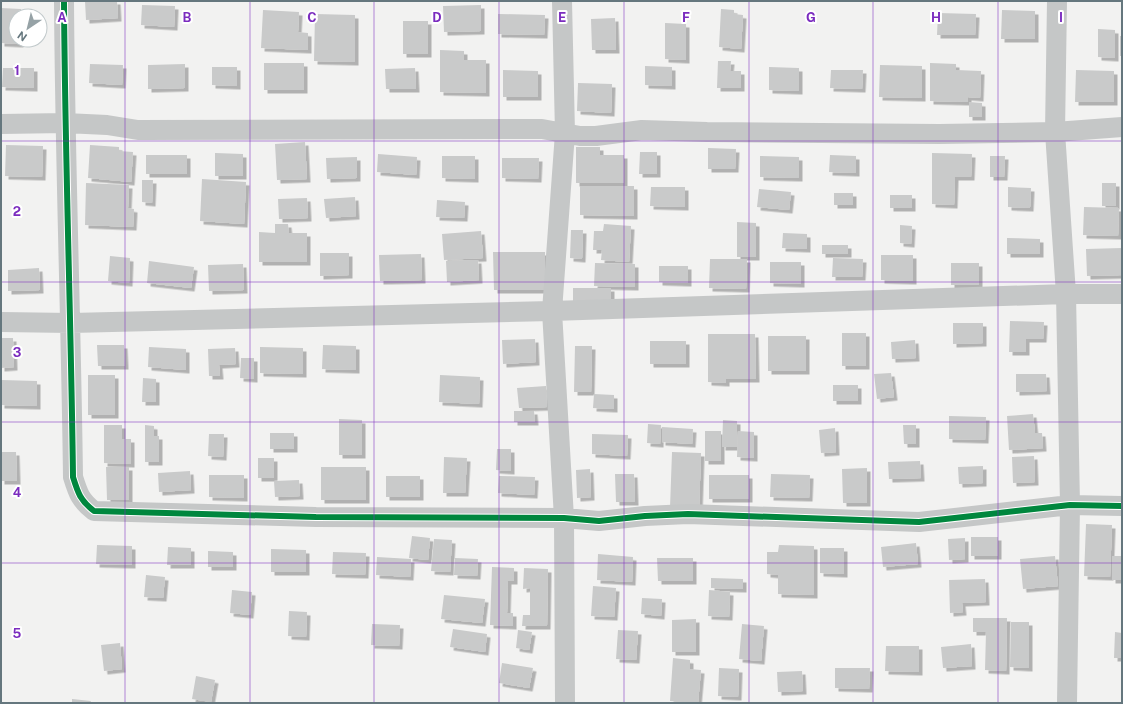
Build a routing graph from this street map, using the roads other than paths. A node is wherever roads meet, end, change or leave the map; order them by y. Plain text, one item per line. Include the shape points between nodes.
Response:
1 (64, 1) edge
2 (562, 1) edge
3 (1057, 1) edge
4 (65, 123) junction
5 (1, 124) edge
6 (1122, 127) edge
7 (1055, 132) junction
8 (565, 133) junction
9 (1066, 294) junction
10 (1122, 294) edge
11 (552, 311) junction
12 (1, 322) edge
13 (71, 323) junction
14 (1070, 505) junction
15 (1122, 506) edge
16 (564, 518) junction
17 (564, 703) edge
18 (1067, 703) edge

1 - 4 street
2 - 8 street
3 - 7 street
4 - 5 street
4 - 8 street via 107,125 138,130 542,129
4 - 13 street
6 - 7 street
7 - 8 street via 939,134 642,130 585,136
7 - 9 street
8 - 11 street
9 - 10 street
9 - 11 street
9 - 14 street
11 - 13 street
11 - 16 street
12 - 13 street
13 - 16 street via 73,477 78,494 94,511 316,517
14 - 15 street
14 - 16 street via 919,522 688,514 599,521
14 - 18 street
16 - 17 street

